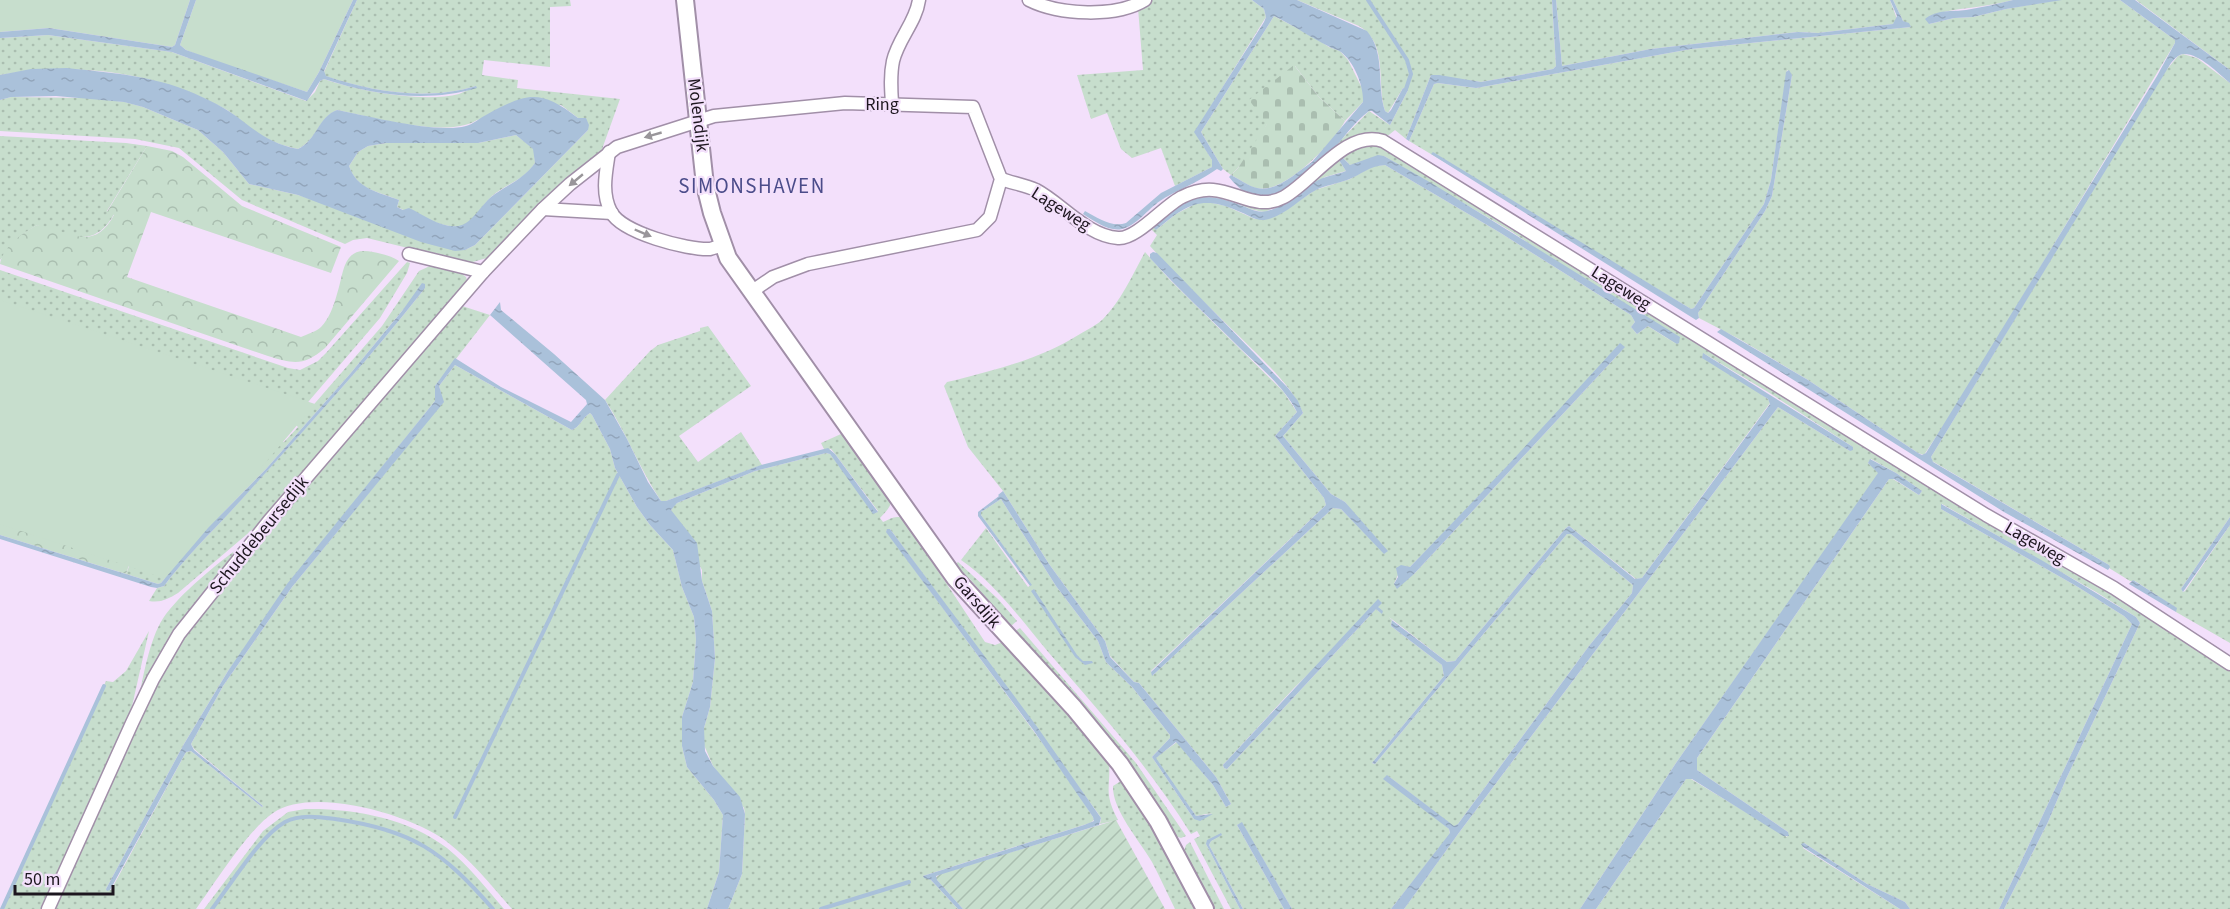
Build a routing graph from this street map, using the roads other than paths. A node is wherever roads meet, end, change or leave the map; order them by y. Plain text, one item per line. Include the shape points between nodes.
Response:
1 (686, 0) edge
2 (918, 0) edge
3 (1029, 0) edge
4 (1145, 0) edge
5 (892, 103) junction
6 (699, 122) junction
7 (609, 152) junction
8 (1001, 179) junction
9 (543, 209) junction
10 (612, 213) junction
11 (723, 245) junction
12 (409, 254) dead end
13 (483, 272) junction
14 (751, 292) junction
15 (2230, 664) edge
16 (48, 909) edge
17 (1205, 909) edge

1 - 6 main road, Molendijk
2 - 5 street via 893,59
3 - 4 street via 1047,7 1085,12 1118,10
5 - 6 street, Ring via 714,116
5 - 8 street, Ring via 973,106
6 -> 7 street, Ring via 640,138
6 - 11 main road, Molendijk via 705,185
7 -> 9 street, Schuddebeursedijk
7 - 10 street via 605,181
8 - 14 street via 990,217 977,230 808,264 773,277
8 - 15 street, Lageweg via 1034,189 1084,224 1124,238 1167,206 1196,191 1216,190 1247,201 1271,202 1283,198 1350,145 1365,139 1383,141 1986,515 2114,588
9 - 10 street
9 - 13 street, Schuddebeursedijk
10 -> 11 street via 620,222 645,235 699,249
11 - 14 main road, Molendijk
12 - 13 street
13 - 16 street, Schuddebeursedijk via 269,521 179,634 132,723
14 - 17 main road, Garsdijk via 955,578 1120,764 1158,821

